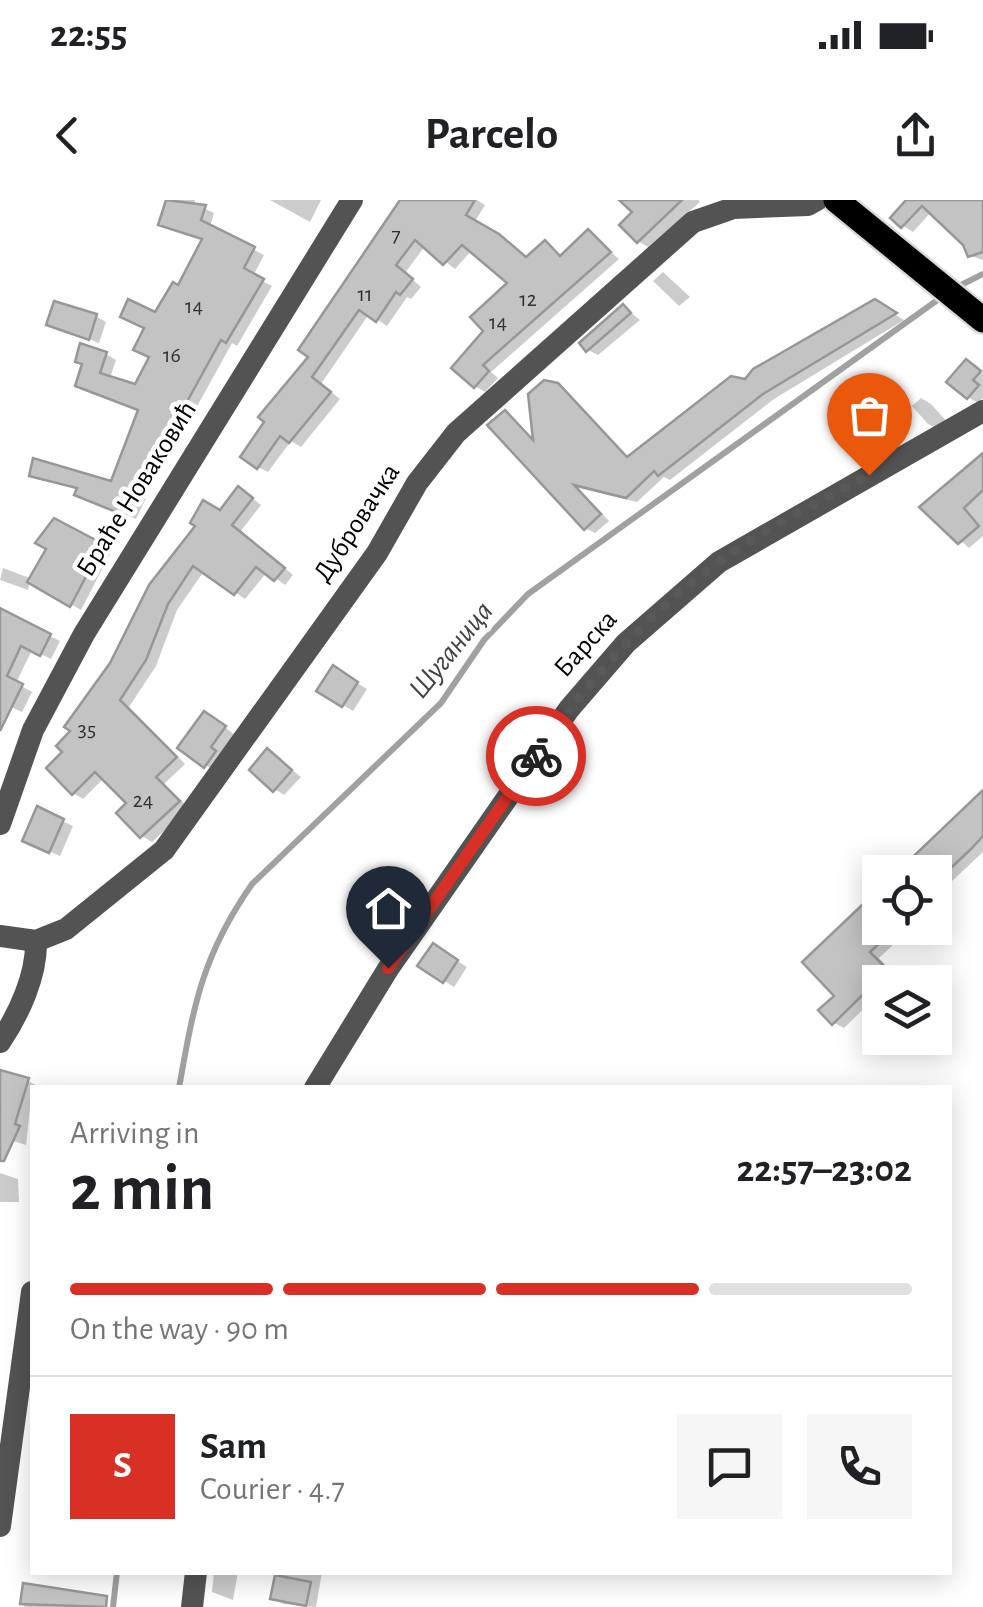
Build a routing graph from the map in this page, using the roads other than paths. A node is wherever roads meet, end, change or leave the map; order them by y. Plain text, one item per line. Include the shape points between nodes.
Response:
1 (352, 200) edge
2 (817, 200) edge
3 (836, 200) edge
4 (983, 320) edge
5 (983, 411) edge
6 (0, 824) edge
7 (0, 936) edge
8 (36, 941) junction
9 (0, 1042) edge
10 (317, 1085) edge
11 (30, 1307) edge
12 (0, 1526) edge
13 (196, 1575) edge
14 (192, 1607) edge

1 - 6 street, Браће Новаковић via 84,634 33,730
2 - 8 street, Дубровачка via 718,211 693,222 480,408 425,472 377,553 164,850 66,929
3 - 4 main road
5 - 10 street, Барска via 718,562 626,643 568,710 388,968
7 - 8 street
8 - 9 street via 19,1009
11 - 12 street
13 - 14 street

